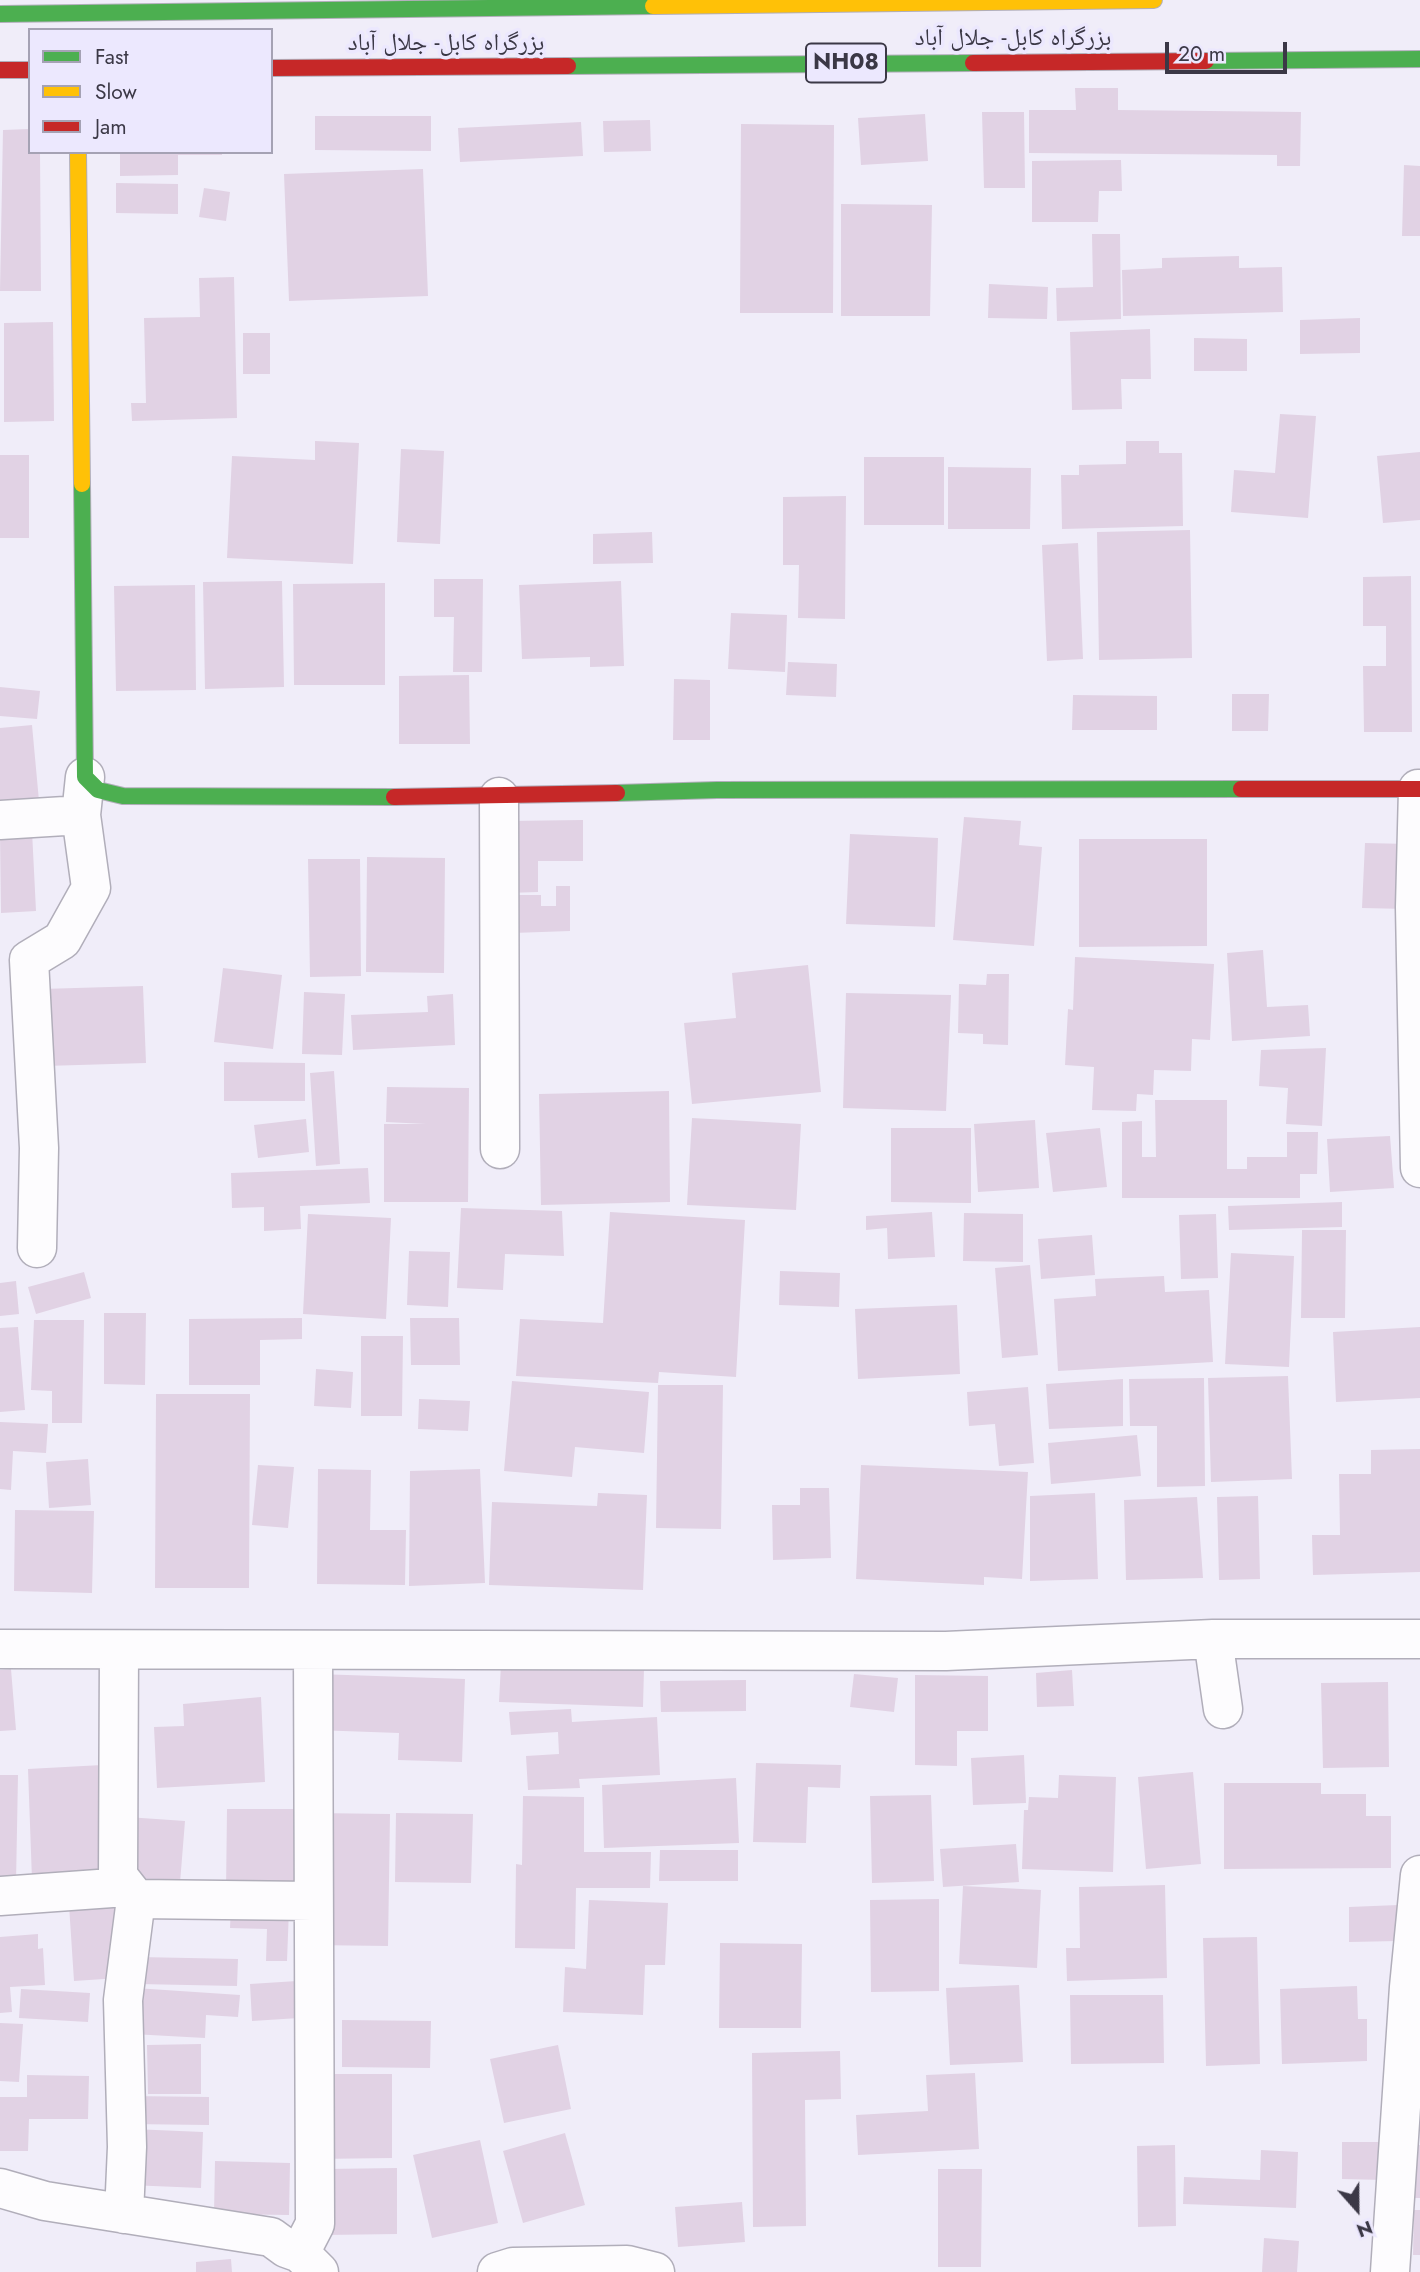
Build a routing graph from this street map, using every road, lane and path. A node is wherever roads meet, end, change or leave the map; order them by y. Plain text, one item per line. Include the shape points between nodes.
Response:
1 (1154, 0) edge
2 (770, 3) edge
3 (0, 14) edge
4 (78, 14) edge
5 (1420, 59) edge
6 (273, 68) edge
7 (0, 70) edge
8 (28, 70) edge
9 (79, 154) edge
10 (85, 777) junction
11 (1419, 789) edge
12 (499, 797) junction
13 (80, 815) junction
14 (0, 820) edge
15 (500, 1149) dead end
16 (1420, 1168) edge
17 (37, 1248) dead end
18 (1213, 1639) junction
19 (1420, 1639) edge
20 (0, 1649) edge
21 (119, 1651) junction
22 (313, 1652) junction
23 (1223, 1709) dead end
24 (1420, 1875) edge
25 (131, 1893) junction
26 (0, 1896) edge
27 (312, 1901) junction
28 (0, 2188) edge
29 (124, 2214) junction
30 (289, 2258) edge
31 (496, 2272) edge
32 (655, 2272) edge
33 (1390, 2272) edge

1 - 2 main road, بزرگراه کابل- جلال آباد
2 - 4 main road, بزرگراه کابل- جلال آباد
3 - 4 main road, بزرگراه کابل- جلال آباد
5 - 6 main road, بزرگراه کابل- جلال آباد / NH08
7 - 8 main road
9 - 10 main road
10 - 12 main road via 99,790 123,796
10 - 13 street
11 - 12 main road via 718,790
11 - 16 street via 1415,907
12 - 15 street
13 - 14 street
13 - 17 street via 91,888 62,940 29,960 39,1148
18 - 19 street
18 - 22 street via 946,1651
18 - 23 street
20 - 21 street
21 - 22 street
21 - 25 street via 118,1876
22 - 27 street
24 - 33 street
25 - 26 street
25 - 27 street
25 - 29 street via 123,2000
27 - 30 street via 315,2224
28 - 29 street
29 - 30 street
31 - 32 street via 513,2267 627,2265

